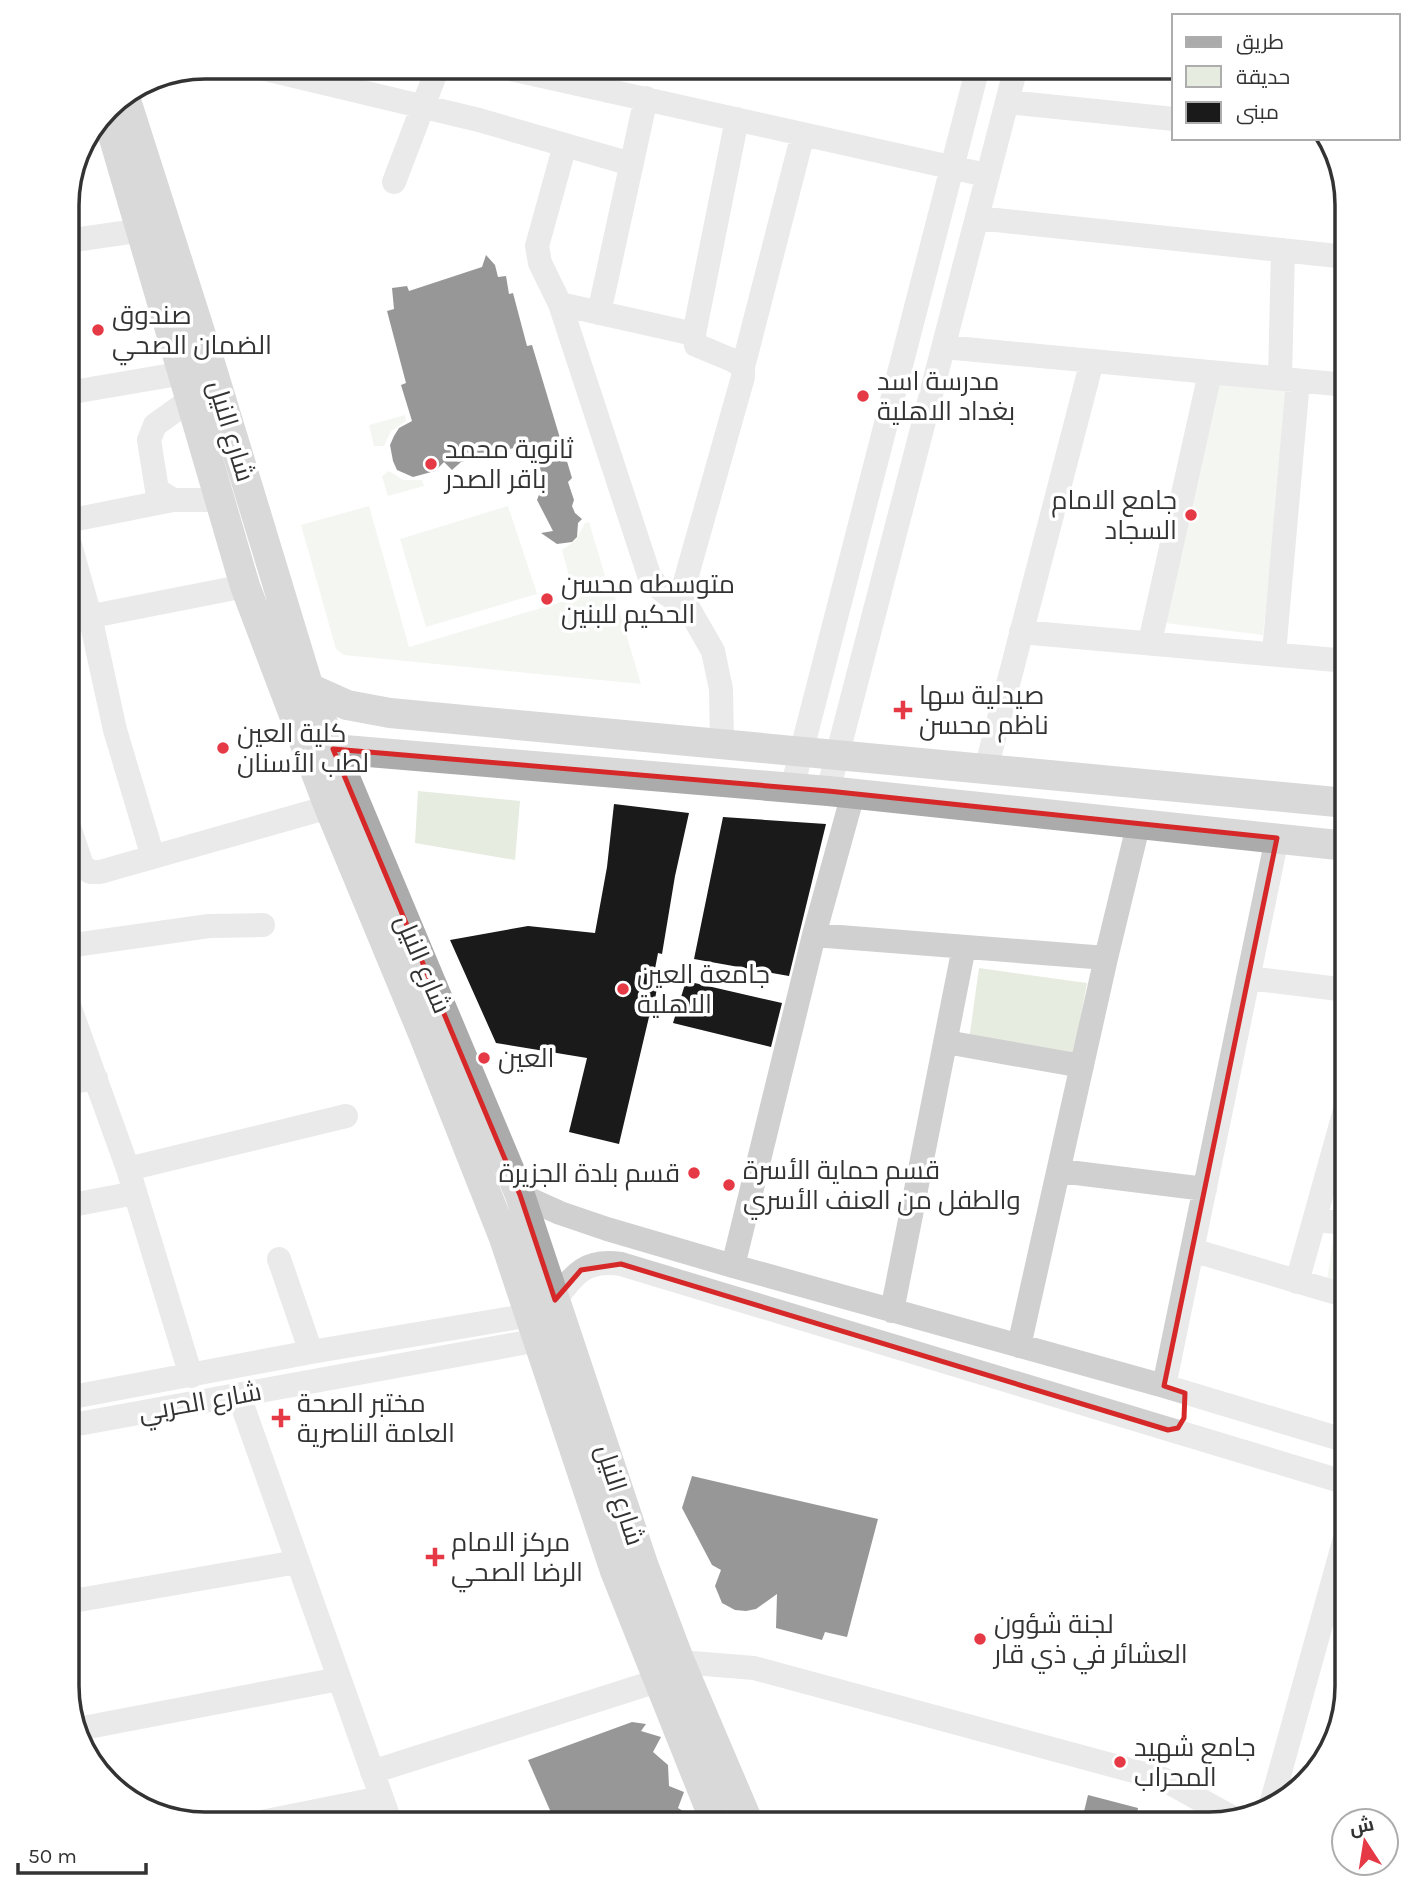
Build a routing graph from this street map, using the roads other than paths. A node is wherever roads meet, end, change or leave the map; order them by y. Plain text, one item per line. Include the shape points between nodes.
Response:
1 (309, 79) edge
2 (434, 79) edge
3 (572, 79) edge
4 (975, 79) edge
5 (1013, 79) edge
6 (646, 98) junction
7 (1007, 102) junction
8 (127, 106) edge
9 (424, 108) junction
10 (737, 118) junction
11 (1172, 118) edge
12 (110, 123) edge
13 (803, 134) junction
14 (565, 145) junction
15 (632, 164) junction
16 (952, 167) junction
17 (986, 175) junction
18 (394, 182) dead end
19 (977, 218) junction
20 (142, 230) junction
21 (79, 239) edge
22 (1283, 250) junction
23 (1335, 256) edge
24 (560, 304) junction
25 (599, 313) junction
26 (694, 334) junction
27 (944, 347) junction
28 (1093, 360) junction
29 (743, 367) junction
30 (1210, 373) junction
31 (195, 379) junction
32 (1289, 380) junction
33 (1335, 384) edge
34 (79, 392) edge
35 (173, 500) junction
36 (221, 500) junction
37 (79, 519) edge
38 (245, 586) junction
39 (686, 604) junction
40 (79, 618) edge
41 (79, 621) edge
42 (1021, 632) junction
43 (1150, 642) junction
44 (1274, 653) junction
45 (1335, 660) edge
46 (309, 688) junction
47 (722, 744) junction
48 (333, 749) junction
49 (801, 752) junction
50 (838, 755) junction
51 (986, 769) junction
52 (792, 788) junction
53 (841, 792) junction
54 (1335, 802) edge
55 (329, 807) junction
56 (1139, 822) junction
57 (1277, 838) junction
58 (1335, 845) edge
59 (79, 856) edge
60 (153, 857) junction
61 (263, 925) dead end
62 (814, 935) junction
63 (79, 944) edge
64 (964, 947) junction
65 (1106, 958) junction
66 (1248, 978) junction
67 (1335, 988) edge
68 (79, 1032) edge
69 (946, 1042) junction
70 (1082, 1066) junction
71 (96, 1078) junction
72 (79, 1081) edge
73 (346, 1116) dead end
74 (1335, 1149) edge
75 (128, 1169) junction
76 (1060, 1171) junction
77 (1205, 1189) junction
78 (135, 1193) junction
79 (520, 1195) junction
80 (79, 1204) edge
81 (1315, 1220) junction
82 (1335, 1222) edge
83 (1192, 1250) junction
84 (279, 1259) dead end
85 (733, 1266) junction
86 (1297, 1282) junction
87 (1335, 1292) edge
88 (892, 1311) junction
89 (542, 1318) junction
90 (500, 1321) junction
91 (1019, 1346) junction
92 (505, 1347) junction
93 (312, 1352) junction
94 (191, 1376) junction
95 (1174, 1390) junction
96 (79, 1396) edge
97 (239, 1396) junction
98 (1216, 1403) junction
99 (79, 1424) edge
100 (1168, 1430) junction
101 (1335, 1437) edge
102 (1209, 1442) junction
103 (1335, 1479) edge
104 (297, 1562) junction
105 (629, 1568) junction
106 (1335, 1577) edge
107 (79, 1600) edge
108 (680, 1662) junction
109 (339, 1679) junction
110 (657, 1681) junction
111 (85, 1727) edge
112 (372, 1772) junction
113 (1274, 1794) edge
114 (381, 1798) junction
115 (1221, 1811) edge
116 (311, 1812) edge
117 (386, 1812) edge
118 (711, 1812) edge
119 (744, 1812) edge

1 - 9 street
2 - 9 street
3 - 6 street
4 - 16 street
5 - 7 street
6 - 10 street
6 - 15 street
7 - 11 street
7 - 17 street
8 - 31 main road, شارع النيل
9 - 14 street
9 - 18 street
10 - 13 street
10 - 26 street
12 - 20 main road
13 - 16 street
13 - 29 street
14 - 15 street
14 - 24 street via 537,246
15 - 25 street
16 - 17 street
16 - 49 street
17 - 19 street
19 - 22 street
19 - 27 street
20 - 21 street
20 - 31 main road
22 - 23 street
22 - 32 street
24 - 25 street
24 - 39 street via 649,575 671,598
25 - 26 street
26 - 29 street via 696,345
27 - 28 street
27 - 50 street
28 - 30 street
28 - 42 street
29 - 39 street via 685,582
30 - 32 street
30 - 43 street
31 - 34 street
31 - 35 street via 155,425 149,440 157,490
31 - 36 main road
31 - 46 main road, شارع النيل
32 - 33 street
32 - 44 street
35 - 36 street
35 - 37 street
36 - 38 main road
38 - 40 street
38 - 55 main road
39 - 47 street via 713,651 721,690
41 - 60 street
42 - 43 street
42 - 51 street
43 - 44 street
44 - 45 street
46 - 47 main road via 346,705 390,713
46 - 48 main road, شارع النيل
47 - 49 main road
48 - 52 main road
48 - 79 main road, شارع النيل
49 - 50 main road
49 - 52 street
50 - 51 main road
50 - 53 street
51 - 54 main road
52 - 53 main road
53 - 56 main road
53 - 62 street
55 - 60 street
55 - 89 main road via 504,1238
56 - 57 main road
56 - 65 street
57 - 58 main road
57 - 66 street
59 - 60 street via 90,872
61 - 63 street via 209,926
62 - 64 street
62 - 85 street
64 - 65 street
64 - 69 street
65 - 70 street
66 - 67 street
66 - 77 street
68 - 71 street
69 - 70 street
69 - 88 street
70 - 76 street
71 - 72 street
71 - 75 street
73 - 75 street
74 - 81 street
75 - 78 street
76 - 77 street
76 - 91 street
77 - 83 street
78 - 80 street
78 - 94 street
79 - 85 street via 572,1217
79 - 89 main road, شارع النيل
81 - 82 street
81 - 86 street
83 - 86 street
83 - 95 street
84 - 93 street
85 - 88 street
86 - 87 street
88 - 91 street
89 - 90 street, شارع الحربي
89 - 92 street, شارع الحربي
89 - 100 street via 581,1270 606,1262 621,1264
89 - 105 main road
89 - 105 main road, شارع النيل
90 - 92 street via 511,1332
90 - 93 street, شارع الحربي
91 - 95 street
92 - 97 street, شارع الحربي
93 - 94 street, شارع الحربي
94 - 96 street, شارع الحربي
95 - 98 street
95 - 100 street via 1184,1418 1178,1427
97 - 99 street, شارع الحربي
97 - 104 street
98 - 101 street
98 - 102 street via 1203,1425
100 - 102 street
102 - 103 street
104 - 107 street
104 - 109 street
105 - 108 main road, شارع النيل
105 - 110 main road
106 - 113 street
108 - 115 street via 754,1668 1163,1780
108 - 119 main road, شارع النيل
109 - 111 street
109 - 112 street
110 - 112 street
110 - 118 main road
112 - 114 street
114 - 116 street
114 - 117 street

